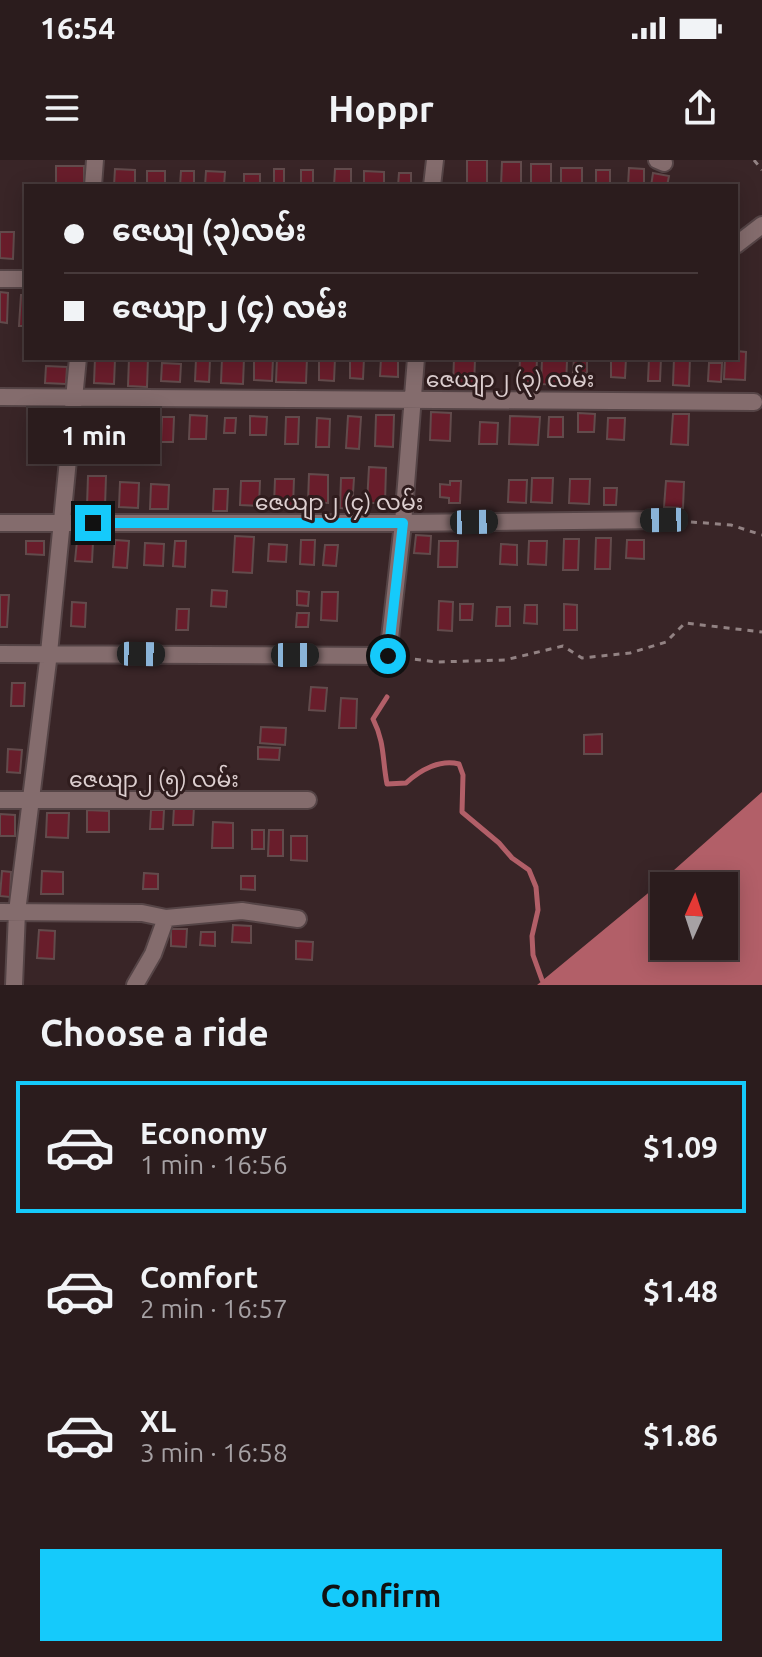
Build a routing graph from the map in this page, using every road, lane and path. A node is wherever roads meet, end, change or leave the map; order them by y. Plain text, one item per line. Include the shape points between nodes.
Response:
1 (95, 160) edge
2 (435, 160) edge
3 (754, 160) edge
4 (762, 170) edge
5 (93, 184) edge
6 (432, 184) edge
7 (762, 225) edge
8 (738, 243) edge
9 (0, 279) edge
10 (24, 279) edge
11 (78, 360) edge
12 (416, 360) edge
13 (0, 397) edge
14 (74, 397) junction
15 (412, 400) junction
16 (754, 402) dead end
17 (664, 520) joint
18 (0, 523) edge
19 (61, 523) junction
20 (403, 523) junction
21 (762, 535) edge
22 (762, 632) edge
23 (49, 653) junction
24 (0, 654) edge
25 (388, 656) junction
26 (0, 800) edge
27 (308, 800) dead end
28 (31, 801) junction
29 (8, 912) edge
30 (166, 918) junction
31 (298, 919) dead end
32 (14, 985) edge
33 (135, 985) edge

1 - 5 street
2 - 6 street
3 - 4 path
7 - 8 street
9 - 10 street
11 - 14 street
12 - 15 street
13 - 14 street, ဇေယျာ၂ (၃) လမ်း
14 - 15 street, ဇေယျာ၂ (၃) လမ်း
14 - 19 street
15 - 16 street, ဇေယျာ၂ (၃) လမ်း
15 - 20 street
17 - 20 street, ဇေယျာ၂ (၄) လမ်း
17 - 21 path via 731,525
18 - 19 street, ဇေယျာ၂ (၄) လမ်း
19 - 20 street, ဇေယျာ၂ (၄) လမ်း
19 - 23 street
20 - 25 street
22 - 25 path via 685,623 666,642 630,653 582,658 563,646 505,660 438,662
23 - 24 street
23 - 25 street
23 - 28 street
26 - 28 street, ဇေယျာ၂ (၅) လမ်း
27 - 28 street, ဇေယျာ၂ (၅) လမ်း
28 - 29 street
29 - 30 street via 142,913
29 - 32 street
30 - 31 street via 242,911
30 - 33 street

